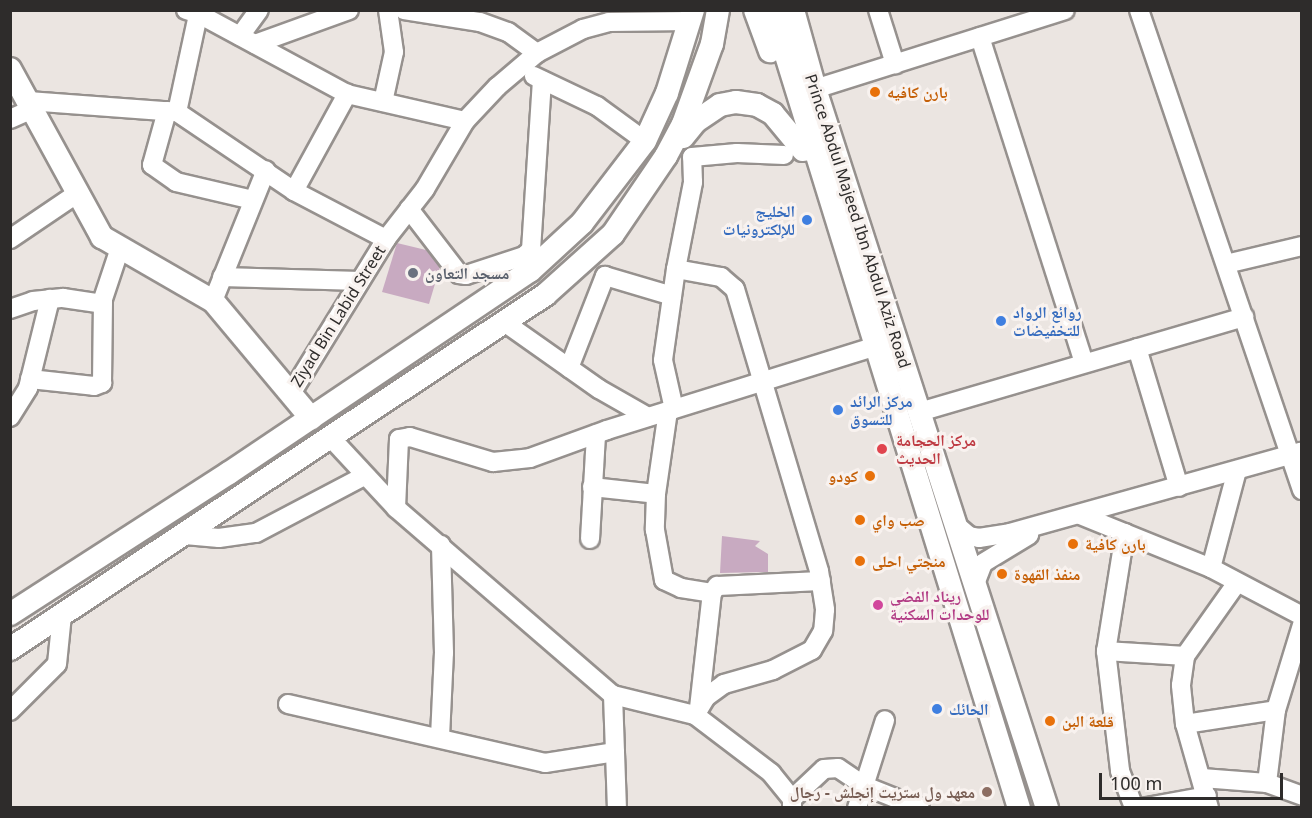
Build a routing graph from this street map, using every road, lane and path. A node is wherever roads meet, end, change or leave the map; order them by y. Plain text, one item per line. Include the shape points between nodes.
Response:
1 (259, 10) edge
2 (349, 10) edge
3 (388, 10) edge
4 (404, 10) edge
5 (590, 10) edge
6 (718, 10) edge
7 (755, 10) edge
8 (772, 10) edge
9 (878, 10) edge
10 (1065, 10) edge
11 (1139, 10) edge
12 (195, 12) edge
13 (793, 15) edge
14 (692, 16) edge
15 (583, 29) junction
16 (980, 37) junction
17 (247, 40) junction
18 (537, 53) junction
19 (895, 64) junction
20 (519, 68) junction
21 (10, 69) edge
22 (542, 80) junction
23 (815, 89) junction
24 (347, 94) junction
25 (383, 102) junction
26 (30, 105) junction
27 (172, 111) junction
28 (10, 119) edge
29 (465, 121) junction
30 (645, 141) junction
31 (793, 152) junction
32 (666, 156) junction
33 (266, 170) junction
34 (294, 191) junction
35 (78, 194) junction
36 (254, 200) junction
37 (409, 209) junction
38 (10, 239) edge
39 (386, 239) junction
40 (1302, 246) edge
41 (120, 248) junction
42 (1226, 264) junction
43 (676, 269) junction
44 (222, 277) junction
45 (360, 281) junction
46 (672, 296) junction
47 (50, 299) junction
48 (213, 301) junction
49 (103, 304) junction
50 (10, 309) edge
51 (1244, 317) junction
52 (504, 322) junction
53 (1137, 348) junction
54 (867, 349) junction
55 (1084, 363) junction
56 (569, 368) junction
57 (30, 379) junction
58 (763, 381) junction
59 (292, 392) junction
60 (671, 410) junction
61 (10, 417) edge
62 (648, 417) junction
63 (311, 418) junction
64 (910, 418) junction
65 (596, 434) junction
66 (331, 438) junction
67 (1296, 453) edge
68 (1237, 470) junction
69 (364, 476) junction
70 (592, 487) junction
71 (1179, 487) junction
72 (1302, 490) edge
73 (656, 494) junction
74 (396, 508) junction
75 (1080, 515) junction
76 (1055, 522) junction
77 (956, 525) junction
78 (1125, 533) junction
79 (185, 535) junction
80 (590, 539) dead end
81 (441, 545) junction
82 (1211, 568) junction
83 (820, 580) junction
84 (975, 584) junction
85 (1236, 584) junction
86 (712, 593) junction
87 (10, 614) edge
88 (62, 615) junction
89 (1302, 616) edge
90 (1302, 625) edge
91 (10, 650) edge
92 (1106, 651) junction
93 (1185, 656) junction
94 (613, 696) junction
95 (288, 704) dead end
96 (1276, 710) junction
97 (10, 711) edge
98 (697, 712) junction
99 (885, 720) dead end
100 (1185, 724) junction
101 (440, 737) junction
102 (615, 752) junction
103 (1267, 783) junction
104 (865, 786) junction
105 (1206, 794) edge
106 (1302, 796) edge
107 (792, 803) edge
108 (1015, 806) edge
109 (617, 807) edge
110 (857, 807) edge
111 (917, 807) edge
112 (1047, 807) edge
113 (1134, 807) edge
114 (1141, 807) edge

1 - 17 street
2 - 17 street
3 - 25 street via 394,52
4 - 18 street via 489,25 507,32
5 - 15 street
6 - 32 main road via 712,44 683,124
7 - 31 main road
8 - 64 main road, Prince Abdul Majeed Ibn Abdul Aziz Road
9 - 19 street
10 - 16 street
11 - 42 street
12 - 17 street
12 - 27 street
13 - 23 main road, Prince Abdul Majeed Ibn Abdul Aziz Road
14 - 15 street, Ziyad Bin Labid Street via 609,22
14 - 30 main road via 667,93
15 - 18 street, Ziyad Bin Labid Street
16 - 19 street
16 - 55 street
17 - 24 street
18 - 20 street, Ziyad Bin Labid Street
19 - 23 street
20 - 22 street
20 - 29 street, Ziyad Bin Labid Street
21 - 26 main road, Ziyad Bin Labid Street
22 - 30 street via 597,106
22 - 37 street via 531,250 524,256 459,274
23 - 64 main road, Prince Abdul Majeed Ibn Abdul Aziz Road
24 - 25 street
24 - 34 street
25 - 29 street
26 - 27 street
26 - 28 street
26 - 35 main road, Ziyad Bin Labid Street
27 - 33 street
27 - 36 street via 152,165 176,182
29 - 37 street, Ziyad Bin Labid Street
30 - 63 main road via 582,223 530,271
31 - 32 main road via 773,114 757,105 736,102 720,105 695,122
31 - 43 street via 692,157 693,182
31 - 54 main road
32 - 52 main road via 613,234 545,295
33 - 34 street
33 - 36 street
34 - 39 street
35 - 38 street
35 - 41 main road, Ziyad Bin Labid Street via 102,237
36 - 44 street
37 - 39 street, Ziyad Bin Labid Street
39 - 45 street, Ziyad Bin Labid Street
40 - 42 street
41 - 48 main road, Ziyad Bin Labid Street
41 - 49 street
42 - 51 street
43 - 46 street
43 - 58 street via 721,278 735,289
44 - 45 street
44 - 48 street
45 - 59 street, Ziyad Bin Labid Street
46 - 56 street via 605,276
46 - 60 street via 663,360
47 - 49 street
47 - 50 street
47 - 57 street
48 - 59 main road, Ziyad Bin Labid Street
49 - 57 street via 102,383 94,386
51 - 53 street
51 - 67 street
52 - 56 street
52 - 66 main road
53 - 55 street
53 - 71 street
54 - 58 street
54 - 64 main road via 878,383
55 - 64 street
56 - 62 street
57 - 61 street
58 - 60 street
58 - 83 street
59 - 63 main road
60 - 62 street
60 - 73 street
62 - 65 street
63 - 87 main road
64 - 77 main road, Prince Abdul Majeed Ibn Abdul Aziz Road
64 - 108 main road, Prince Abdul Majeed Ibn Abdul Aziz Road
65 - 70 street
65 - 74 street via 530,458 493,462 410,437 399,439
66 - 69 street
66 - 79 main road
67 - 68 street
67 - 72 street
68 - 71 street
68 - 82 street
69 - 74 street
69 - 79 street via 256,532 219,538
70 - 73 street
70 - 80 street
71 - 75 street
73 - 86 street via 655,530 664,580 681,588
74 - 81 street
75 - 76 street
75 - 78 street
76 - 77 street via 979,538 969,536
76 - 84 street via 995,553 983,563
77 - 84 main road, Prince Abdul Majeed Ibn Abdul Aziz Road
78 - 82 street
78 - 92 street
79 - 88 main road
81 - 94 street
81 - 101 street via 444,653
82 - 85 street
83 - 86 street via 726,584 717,586
83 - 98 street via 825,610 823,631 812,650 773,670 724,684 706,697
84 - 112 main road, Prince Abdul Majeed Ibn Abdul Aziz Road
85 - 89 street
85 - 93 street
86 - 98 street
88 - 91 main road
88 - 97 street via 57,664
90 - 96 street
92 - 93 street
92 - 113 street via 1120,771
93 - 100 street via 1181,685
94 - 98 street
94 - 102 street
95 - 101 street
96 - 100 street
96 - 103 street
98 - 107 street via 771,773
99 - 104 street
100 - 105 street
101 - 102 street via 545,763
102 - 109 street
103 - 105 street
103 - 106 street
104 - 107 street via 838,768 824,769
104 - 110 street
104 - 111 street
105 - 114 street

